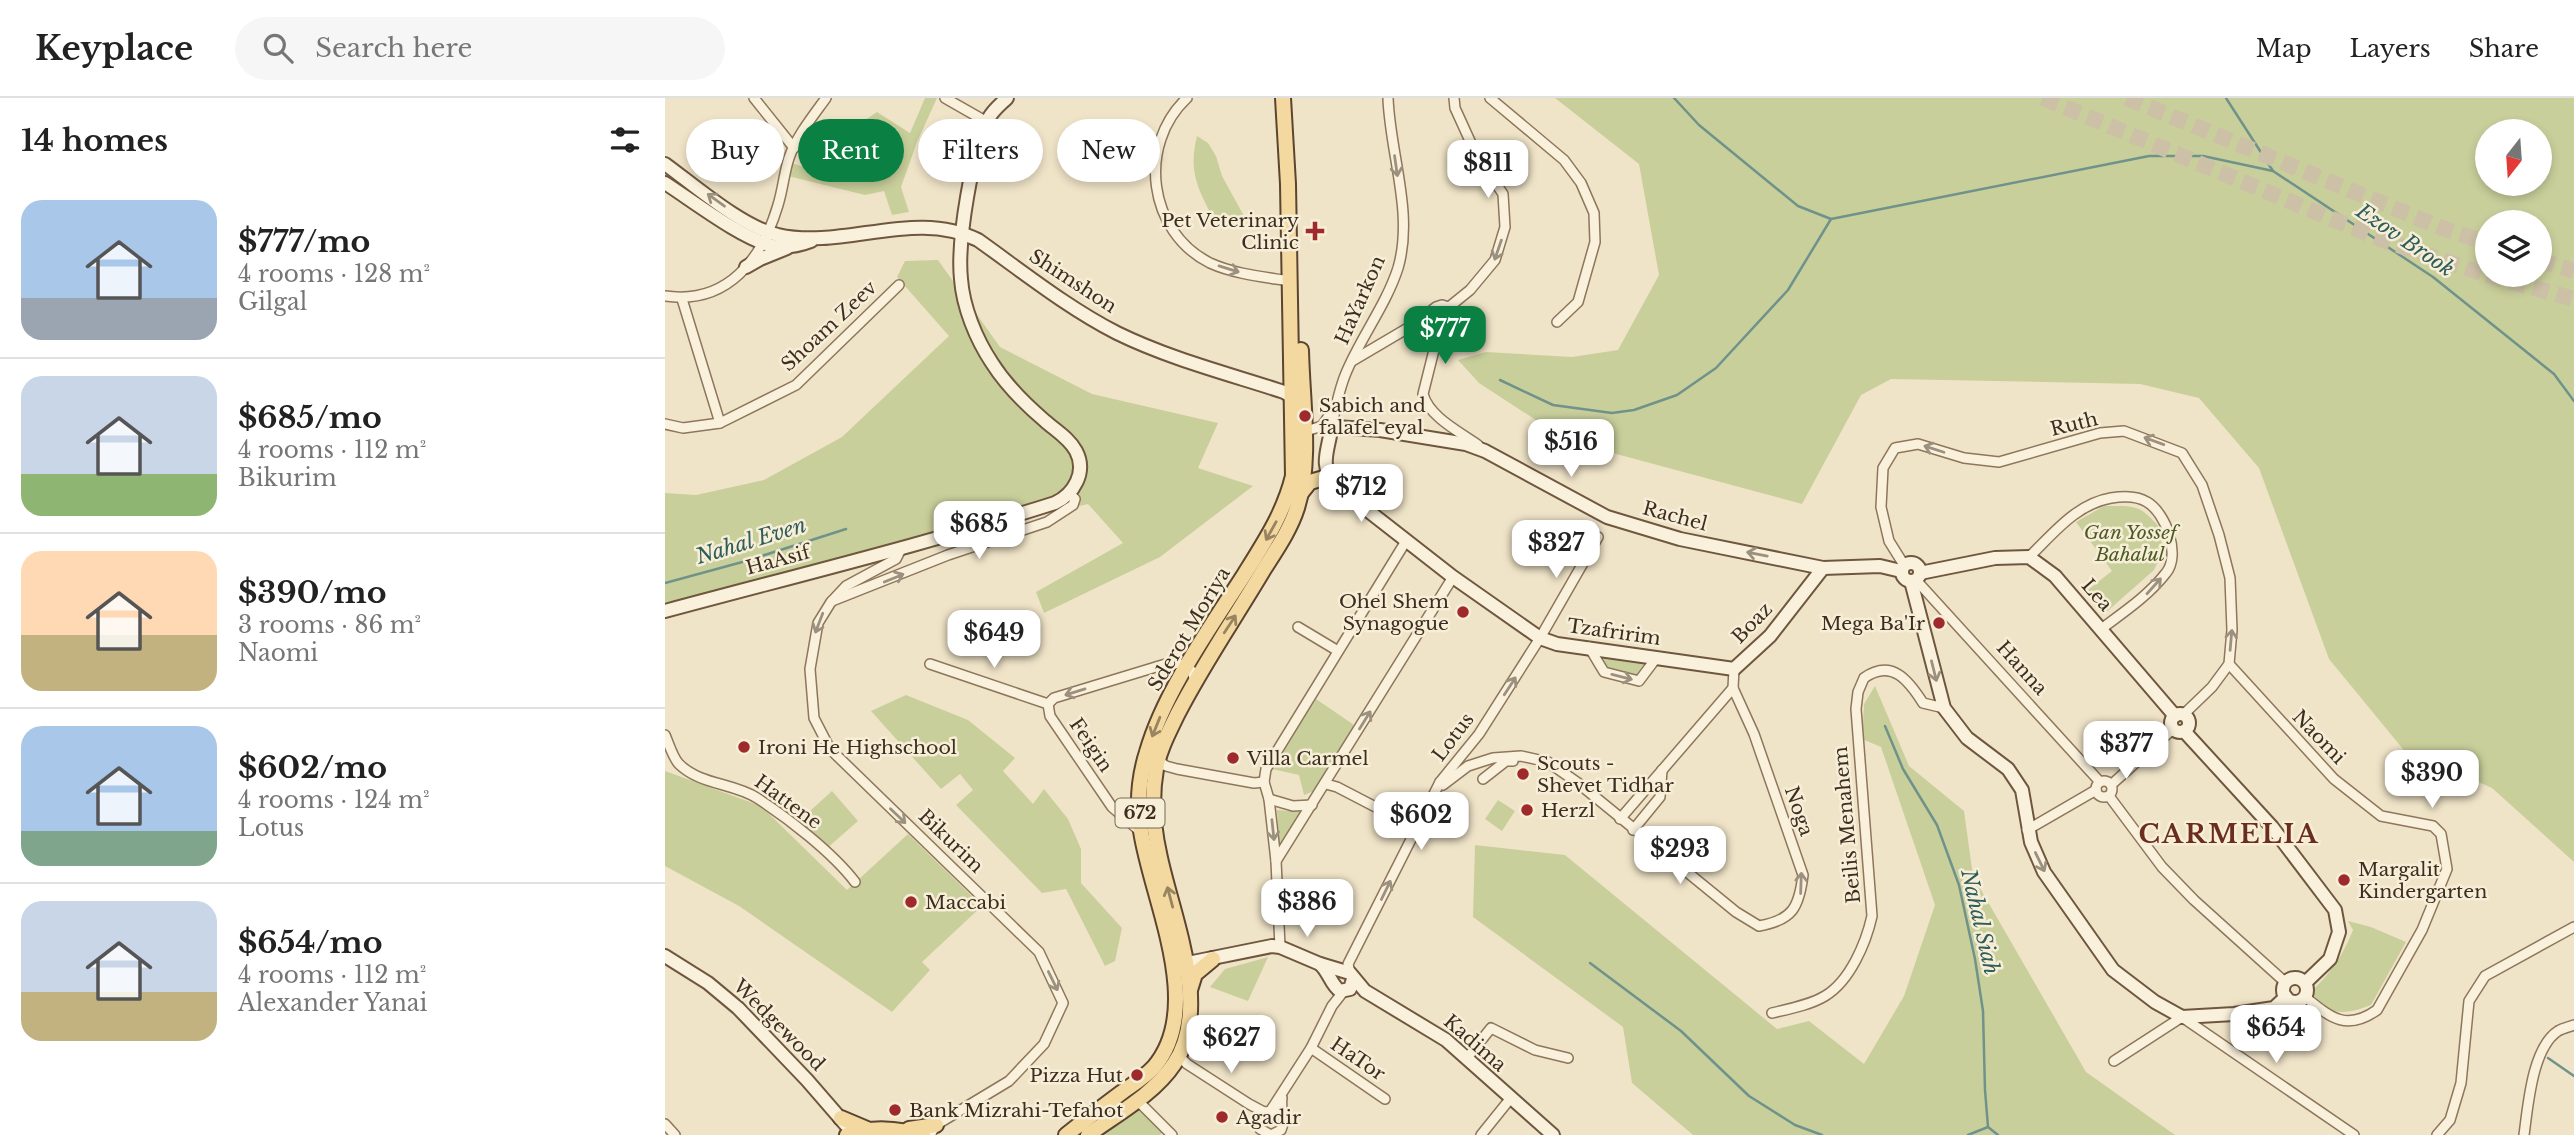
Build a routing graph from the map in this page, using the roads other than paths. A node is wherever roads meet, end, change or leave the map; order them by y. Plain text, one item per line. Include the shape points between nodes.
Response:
1 (754, 98) edge
2 (826, 98) edge
3 (945, 98) edge
4 (1007, 98) edge
5 (1187, 98) edge
6 (1283, 98) edge
7 (1291, 98) edge
8 (1388, 98) edge
9 (1454, 98) edge
10 (1490, 98) edge
11 (983, 119) edge
12 (989, 119) edge
13 (794, 148) junction
14 (665, 164) edge
15 (971, 182) edge
16 (665, 183) edge
17 (966, 214) junction
18 (930, 227) junction
19 (949, 229) junction
20 (963, 233) junction
21 (815, 238) junction
22 (978, 240) junction
23 (764, 243) junction
24 (791, 247) junction
25 (961, 247) junction
26 (746, 267) junction
27 (1289, 281) junction
28 (899, 285) dead end
29 (665, 296) edge
30 (682, 299) junction
31 (1449, 307) junction
32 (1557, 322) dead end
33 (1352, 361) junction
34 (1297, 400) junction
35 (1336, 403) junction
36 (720, 423) junction
37 (665, 424) edge
38 (1331, 430) junction
39 (1303, 432) junction
40 (1485, 451) junction
41 (1327, 455) junction
42 (1301, 468) junction
43 (1329, 481) junction
44 (1302, 492) junction
45 (1070, 494) junction
46 (1598, 537) dead end
47 (1406, 541) junction
48 (902, 547) junction
49 (2029, 557) junction
50 (1823, 568) junction
51 (1903, 568) junction
52 (1453, 577) junction
53 (1915, 578) junction
54 (831, 602) junction
55 (665, 611) edge
56 (1298, 626) dead end
57 (2101, 629) junction
58 (1540, 638) junction
59 (1589, 647) junction
60 (1338, 651) junction
61 (1657, 657) junction
62 (930, 664) dead end
63 (2229, 664) junction
64 (1187, 666) junction
65 (1734, 668) junction
66 (1194, 682) junction
67 (1733, 688) junction
68 (1048, 704) junction
69 (1944, 708) junction
70 (2179, 723) junction
71 (665, 735) edge
72 (1158, 760) junction
73 (1553, 765) junction
74 (1662, 770) junction
75 (1483, 779) dead end
76 (1264, 782) junction
77 (1440, 782) junction
78 (1326, 783) junction
79 (2112, 785) junction
80 (2098, 786) junction
81 (2109, 796) junction
82 (1269, 799) junction
83 (1312, 805) junction
84 (1620, 819) junction
85 (1416, 828) junction
86 (1633, 830) junction
87 (2028, 830) junction
88 (1141, 832) junction
89 (1276, 861) junction
90 (855, 882) dead end
91 (2574, 928) edge
92 (1280, 947) junction
93 (665, 956) edge
94 (1213, 959) junction
95 (665, 963) edge
96 (680, 965) junction
97 (1180, 965) junction
98 (1344, 981) junction
99 (2286, 983) junction
100 (2305, 983) junction
101 (1189, 991) junction
102 (2286, 997) junction
103 (2305, 997) junction
104 (1772, 1013) dead end
105 (2182, 1017) junction
106 (2574, 1025) edge
107 (1311, 1048) junction
108 (1180, 1054) junction
109 (1467, 1058) junction
110 (1567, 1058) dead end
111 (2114, 1061) dead end
112 (1283, 1093) junction
113 (1385, 1099) dead end
114 (1510, 1099) junction
115 (1134, 1101) junction
116 (1268, 1111) junction
117 (1281, 1115) junction
118 (841, 1118) junction
119 (665, 1124) edge
120 (868, 1130) junction
121 (933, 1130) edge
122 (901, 1133) edge
123 (1269, 1134) edge
124 (675, 1135) edge
125 (850, 1135) edge
126 (923, 1135) edge
127 (1066, 1135) edge
128 (1089, 1135) edge
129 (1172, 1135) edge
130 (1481, 1135) edge
131 (1553, 1135) edge
132 (2354, 1135) edge
133 (2437, 1135) edge
134 (2524, 1135) edge

1 - 13 street
2 - 13 street
3 - 11 street
4 - 12 street
5 -> 27 street via 1164,127 1156,167 1163,215 1172,232 1211,263
6 - 27 main road, Sderot Moriya / 672
7 - 34 main road, Sderot Moriya / 672
8 -> 33 street, HaYarkon via 1404,227 1398,268
9 -> 31 street via 1475,152 1503,194 1505,227 1495,260 1471,290
10 - 32 street via 1564,160 1594,213 1595,242 1578,302
13 - 23 street
23 -> 14 street, Shimshon via 742,219
15 - 17 street
16 - 23 street, Shimshon
17 - 19 street
17 - 20 street
17 - 22 street
18 - 19 street, Shimshon
18 - 21 street, Shimshon
18 - 25 street
19 - 20 street, Shimshon
20 - 22 street, Shimshon
20 - 25 street
21 - 23 street, Shimshon via 777,235
21 - 24 street, Shimshon
22 - 25 street via 967,240
22 - 34 street, Shimshon via 1115,332
23 - 24 street, Shimshon
23 - 26 street
24 - 26 street
25 - 45 street via 964,301 981,345 1014,393 1075,449 1080,467
26 - 30 street via 711,293
27 - 34 main road, Sderot Moriya / 672
28 - 36 street, Shoam Zeev via 796,385
29 - 30 street
30 - 36 street
31 - 33 street via 1436,307 1413,326
31 - 40 street via 1423,389 1424,399 1433,412
33 - 35 street, HaYarkon
34 - 39 main road, Sderot Moriya / 672
34 - 42 main road, Sderot Moriya / 672
35 - 38 street, HaYarkon
35 - 39 street via 1322,426
36 - 37 street, Shoam Zeev via 683,428
38 - 40 street, Rachel via 1338,426 1380,430 1448,440
38 - 41 street
39 - 42 main road, Sderot Moriya / 672
50 -> 40 street, Rachel via 1680,539 1607,517
41 - 42 street via 1320,463
41 - 43 street
42 - 43 street, Tzafririm
42 - 44 main road, Sderot Moriya / 672
42 -> 64 main road, Sderot Moriya / 672 via 1276,521
43 - 44 main road via 1310,482
43 - 47 street, Tzafririm
66 -> 44 main road, Sderot Moriya / 672 via 1280,543
45 - 48 street, Bikurim via 993,523
54 -> 45 street via 1047,522 1073,505 1075,499
46 - 58 street, Lotus
47 - 52 street, Tzafririm
47 - 60 street
48 - 54 street, Bikurim via 896,559 846,586
48 - 55 street, HaAsif
49 - 53 street via 1995,558
49 - 57 street, Lea via 2055,576
57 -> 49 street via 2141,600 2168,571 2170,534 2148,502 2132,496 2088,506
50 - 51 street, Rachel
50 - 65 street, Boaz via 1770,636
51 - 53 street via 1905,579
63 -> 51 street, Ruth via 2230,578 2202,485 2182,453 2125,431 2100,433 1999,462 1918,444 1895,448 1883,468 1881,508 1889,541
52 - 58 street, Tzafririm
78 -> 52 street
53 -> 69 street
53 - 80 street, Hanna
54 -> 121 street, Bikurim via 818,623 810,669 814,719 830,749 1039,952 1063,1003 1044,1044 1009,1081
56 - 60 street
57 - 70 street, Lea
58 - 59 street, Tzafririm
77 -> 58 street, Lotus via 1479,734
59 - 61 street, Tzafririm
59 -> 61 street via 1604,672 1639,681
60 - 76 street via 1269,762
61 - 65 street, Tzafririm
62 - 68 street
63 - 70 street
63 - 103 street, Naomi via 2344,786 2381,816 2433,826 2441,834 2447,869 2422,930 2377,1010 2346,1021 2332,1018
64 - 66 street
64 -> 68 street via 1161,665 1054,698
64 -> 88 main road, Sderot Moriya / 672 via 1147,750 1140,785
65 - 67 street, Boaz
66 - 72 main road, Sderot Moriya / 672
67 - 74 street
86 -> 67 street, Noga via 1759,926 1788,917 1800,899 1803,875 1754,734
68 - 88 street, Feigin via 1050,716 1112,807
69 - 87 street via 1967,738 2008,769 2022,790
69 - 104 street, Beilis Menahem via 1923,703 1910,682 1895,672 1879,671 1864,678 1856,709 1873,916 1867,940 1851,970 1826,996
70 - 79 street
70 - 100 street, Lea via 2272,827 2335,910 2339,932 2330,959
71 - 90 street, Hattene via 678,763 698,777 740,788 759,799 840,862
72 - 76 street via 1177,769
97 -> 72 main road, Sderot Moriya / 672 via 1156,838
73 - 75 street via 1506,761 1491,766
73 - 77 street via 1521,756 1493,758 1468,766 1443,785
73 - 84 street
74 - 84 street
74 - 86 street via 1660,797
76 - 82 street
77 - 85 street, Lotus
78 - 83 street
78 - 85 street
79 - 80 street via 2105,781
79 - 81 street
80 - 81 street via 2100,796
80 - 87 street
81 - 99 street via 2162,867
82 - 83 street via 1293,806
82 -> 89 street
83 - 89 street
84 - 86 street
98 -> 85 street, Lotus via 1348,964
87 -> 105 street via 2045,872 2113,970
88 - 97 main road, Sderot Moriya / 672
89 - 92 street
91 - 133 street via 2485,976 2469,1001 2461,1083 2450,1120
92 - 94 street
92 - 98 street via 1320,964
93 - 96 street, Wedgewood
94 - 97 street
94 - 101 main road via 1195,974
95 - 96 street
96 - 118 street, Wedgewood via 738,1008
97 - 101 main road, Sderot Moriya / 672
97 - 127 main road, Sderot Moriya / 672 via 1171,1033 1161,1058
98 - 107 street
98 - 109 street, Kadima via 1423,1024
99 - 100 street via 2295,978
99 - 102 street
100 - 103 street
101 - 108 main road, Sderot Moriya / 672
102 - 103 street via 2295,1002
102 - 105 street via 2274,1008
105 - 111 street
105 - 132 street
106 - 134 street via 2557,1032 2545,1046 2534,1073
107 - 112 street
107 - 113 street, HaTor
108 - 115 main road, Sderot Moriya / 672 via 1159,1083
108 - 116 street via 1187,1064
109 - 110 street via 1491,1028 1535,1050
109 - 114 street, Kadima
112 - 116 street
112 - 117 street
114 - 130 street
114 - 131 street, Kadima
115 - 128 main road, Sderot Moriya / 672
115 - 129 street
116 - 117 street
116 - 123 street via 1258,1121
117 - 123 street via 1283,1126
118 - 120 main road
118 - 125 street, Wedgewood
119 - 124 street
120 - 122 main road
120 - 125 main road
121 - 122 main road
122 - 126 main road

